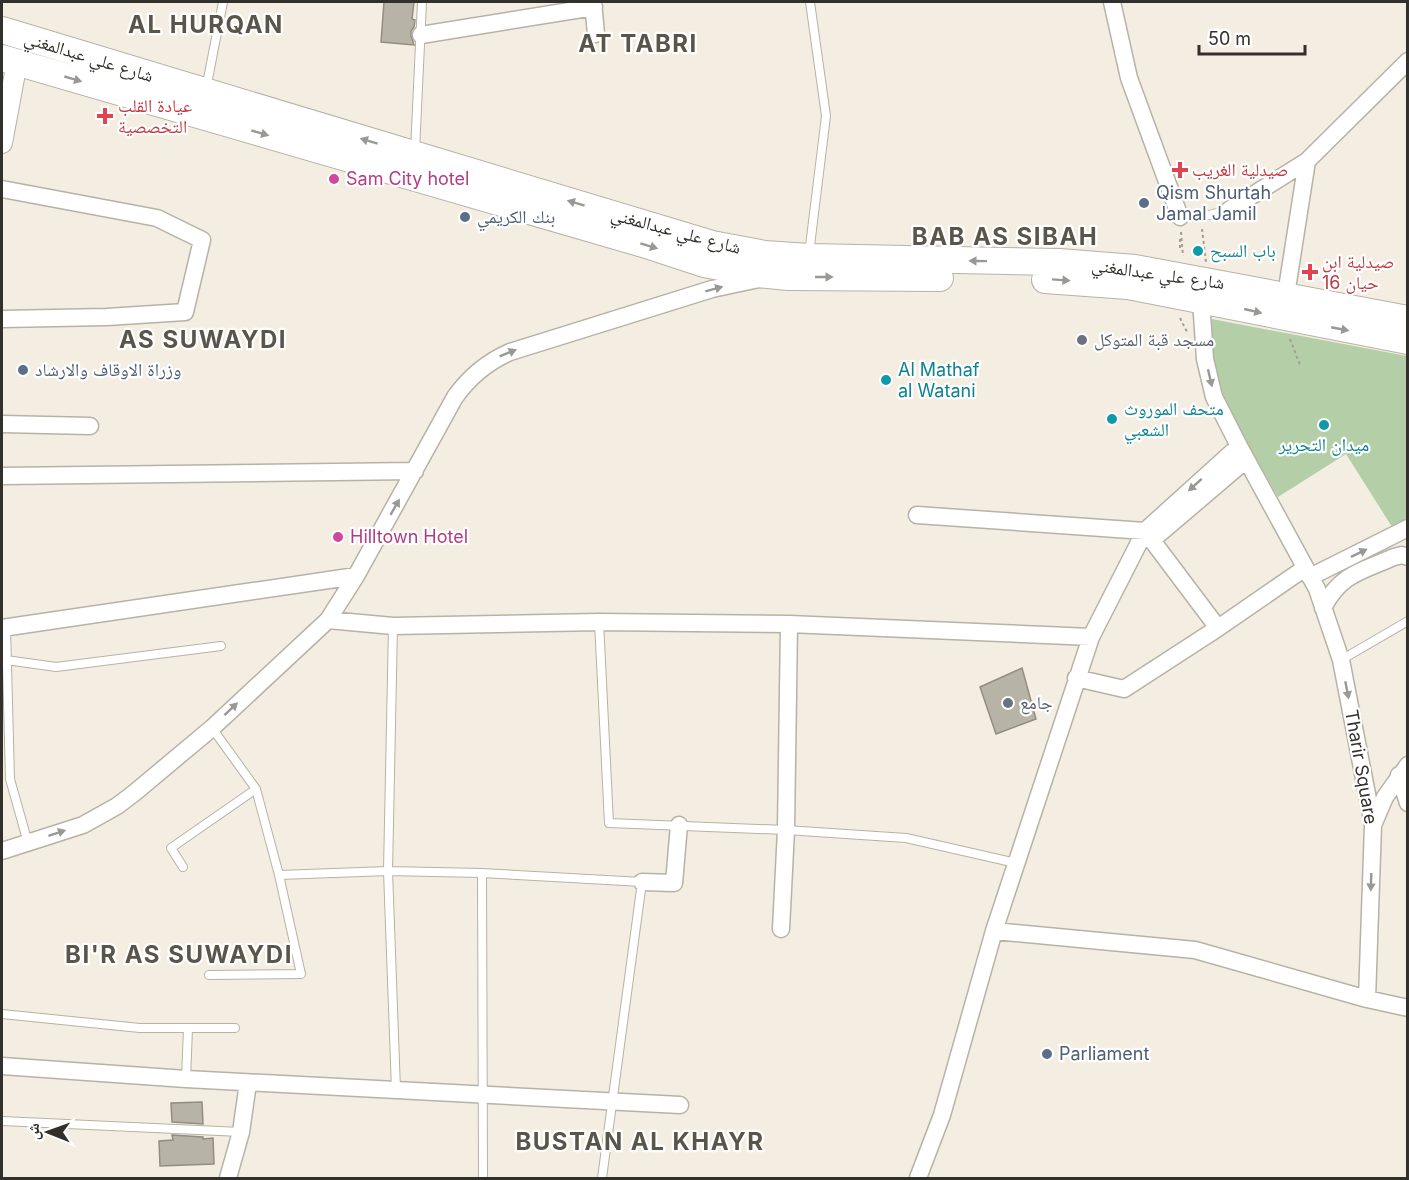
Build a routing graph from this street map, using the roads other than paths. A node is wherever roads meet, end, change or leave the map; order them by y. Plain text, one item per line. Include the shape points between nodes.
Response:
1 (223, 2) edge
2 (422, 2) edge
3 (810, 2) edge
4 (1112, 2) edge
5 (593, 4) edge
6 (2, 30) edge
7 (596, 34) dead end
8 (421, 35) junction
9 (9, 60) edge
10 (1407, 61) edge
11 (205, 92) junction
12 (2, 143) edge
13 (415, 155) junction
14 (1307, 161) junction
15 (2, 189) edge
16 (1229, 210) joint
17 (1180, 219) joint
18 (708, 254) junction
19 (809, 257) junction
20 (778, 276) junction
21 (1198, 286) junction
22 (1286, 295) junction
23 (2, 319) edge
24 (1407, 319) edge
25 (1407, 341) edge
26 (2, 424) edge
27 (90, 426) dead end
28 (1243, 453) junction
29 (415, 471) junction
30 (2, 476) edge
31 (917, 515) dead end
32 (1407, 528) edge
33 (1148, 536) junction
34 (1407, 557) edge
35 (1308, 572) junction
36 (356, 576) junction
37 (1323, 608) junction
38 (328, 620) junction
39 (1407, 621) edge
40 (599, 622) junction
41 (789, 624) junction
42 (393, 626) junction
43 (4, 628) edge
44 (1218, 628) junction
45 (1091, 637) junction
46 (221, 646) dead end
47 (6, 660) junction
48 (1341, 660) junction
49 (1076, 678) junction
50 (212, 728) junction
51 (1403, 770) edge
52 (256, 789) junction
53 (1407, 803) edge
54 (679, 825) junction
55 (1373, 825) junction
56 (786, 830) junction
57 (28, 843) junction
58 (2, 851) edge
59 (1016, 862) junction
60 (183, 867) dead end
61 (388, 871) junction
62 (482, 873) junction
63 (279, 875) junction
64 (642, 882) junction
65 (781, 929) dead end
66 (994, 931) junction
67 (209, 975) dead end
68 (1367, 999) junction
69 (1407, 1008) edge
70 (2, 1014) edge
71 (188, 1028) junction
72 (235, 1028) dead end
73 (2, 1066) edge
74 (186, 1079) junction
75 (248, 1083) junction
76 (396, 1090) junction
77 (483, 1095) junction
78 (613, 1101) junction
79 (680, 1105) dead end
80 (2, 1121) edge
81 (241, 1132) junction
82 (228, 1179) edge
83 (483, 1179) edge
84 (602, 1179) edge
85 (918, 1179) edge

1 - 11 lane
2 - 8 lane
3 - 19 lane via 826,116
4 - 17 street via 1129,78
5 - 7 street
5 - 8 street
6 - 11 main road, شارع علي عبدالمغني
8 - 13 lane
9 - 12 street
9 -> 18 main road, شارع علي عبدالمغني via 620,238
10 - 14 street
13 -> 11 main road, شارع علي عبدالمغني
18 -> 13 main road, شارع علي عبدالمغني
14 - 16 street
14 - 22 street
15 - 23 street via 157,218 202,240 185,312
16 - 17 lane
18 - 19 main road, شارع علي عبدالمغني
18 - 20 main road, شارع علي عبدالمغني via 757,274
21 -> 19 main road, شارع علي عبدالمغني via 1135,268 1059,262
20 -> 21 main road, شارع علي عبدالمغني
29 -> 20 street via 462,387 499,357 712,289
21 - 22 main road, شارع علي عبدالمغني
21 -> 25 main road, شارع علي عبدالمغني via 1283,318
21 -> 28 street, Tharir Square via 1204,350 1214,397
22 - 24 main road, شارع علي عبدالمغني
26 - 27 street
28 - 33 street
28 - 35 street, Tharir Square
29 - 30 street
36 -> 29 street
31 - 33 street
35 -> 32 street
33 - 44 street
33 - 45 street
34 - 37 street via 1394,557 1348,577
35 - 37 street, Tharir Square
35 - 44 street
36 - 38 street
36 - 43 street
37 - 48 street, Tharir Square
38 - 42 street
50 -> 38 street
39 - 48 lane
40 - 41 street
40 - 42 street
40 - 54 lane via 609,823
41 - 45 street
41 - 56 street
42 - 61 lane
43 - 47 lane
44 - 49 street via 1124,689
45 - 49 street
46 - 47 lane via 56,667
47 - 57 lane via 10,779
48 -> 55 street, Tharir Square
49 - 59 street
50 - 52 lane
57 -> 50 street via 82,825 117,806
51 - 53 street
51 - 55 street via 1384,797
52 - 60 lane via 171,848
52 - 63 lane
54 - 56 lane
54 - 64 street via 674,883
55 -> 68 street, Tharir Square
56 - 59 lane via 906,838
56 - 65 street
57 - 58 street
59 - 66 street
61 - 62 lane
61 - 63 lane
61 - 76 lane
62 - 64 lane
62 - 77 lane
63 - 67 lane via 301,974
64 - 78 lane
66 - 68 street via 1195,950
66 - 85 street via 942,1115
68 - 69 street
70 - 71 lane via 140,1028
71 - 72 lane
71 - 74 lane
73 - 74 street
74 - 75 street
75 - 76 street
75 - 81 street
76 - 77 street
77 - 78 street
77 - 83 lane
78 - 79 street
78 - 84 lane
80 - 81 lane
81 - 82 street

